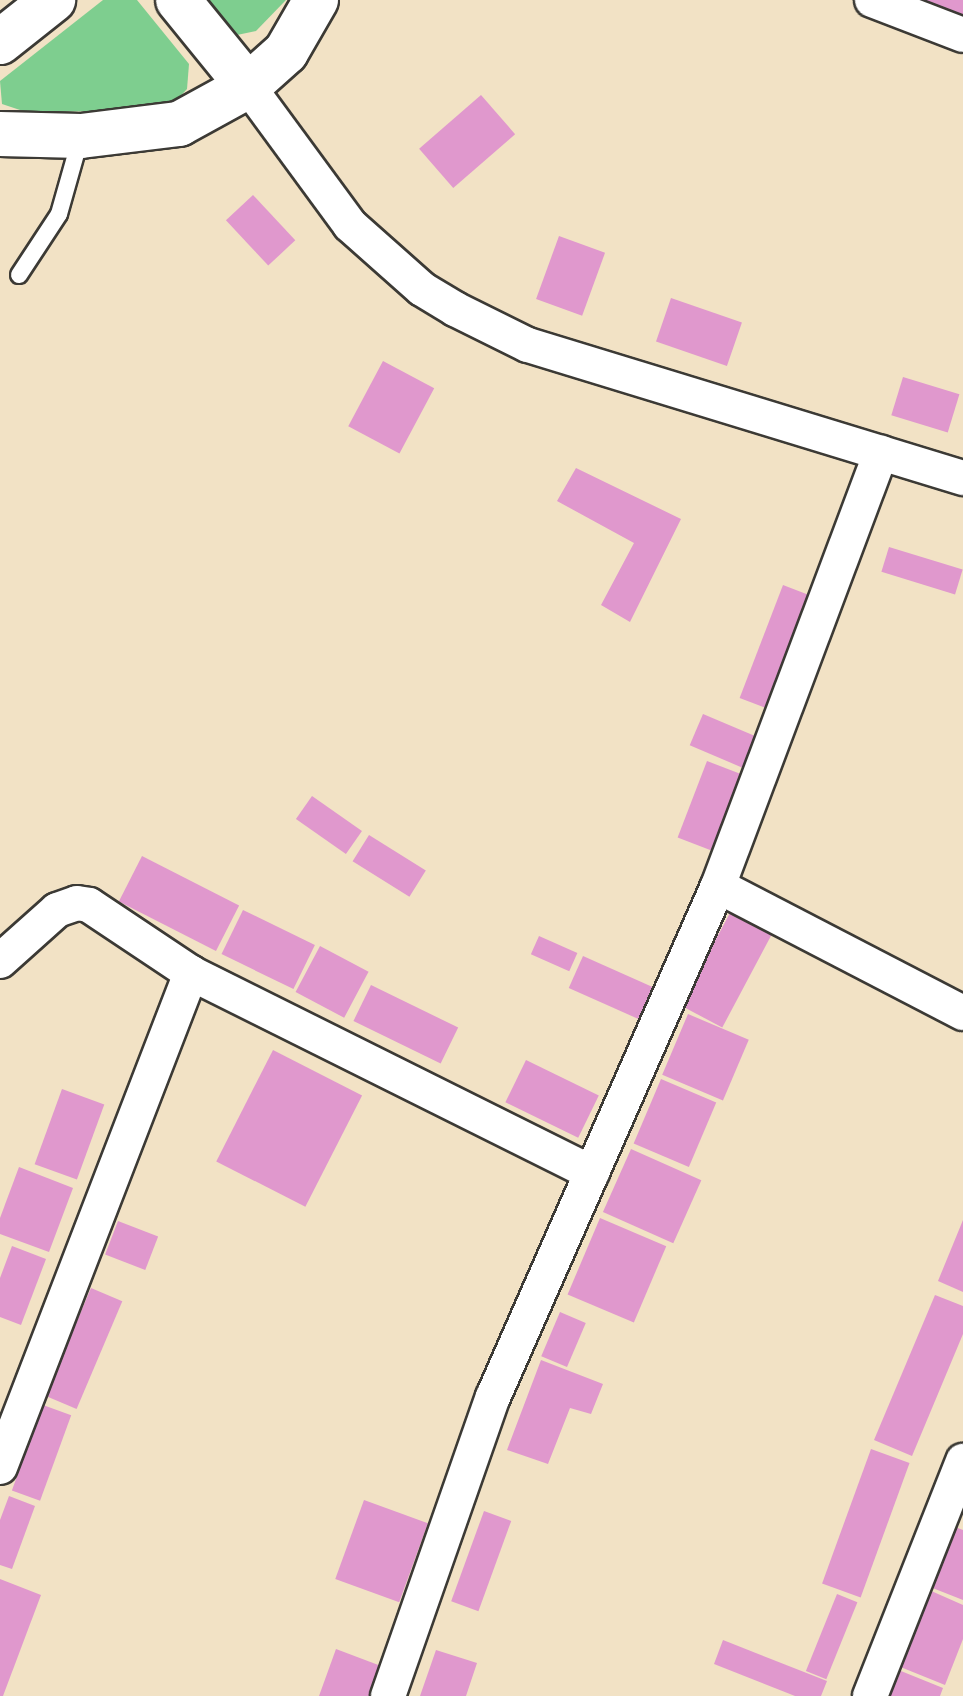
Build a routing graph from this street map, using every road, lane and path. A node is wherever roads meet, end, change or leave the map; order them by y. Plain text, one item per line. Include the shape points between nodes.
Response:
1 (53, 0) edge
2 (178, 0) edge
3 (316, 0) edge
4 (872, 0) edge
5 (963, 35) edge
6 (0, 42) edge
7 (248, 86) junction
8 (0, 134) edge
9 (81, 136) junction
10 (19, 275) dead end
11 (881, 453) junction
12 (963, 478) edge
13 (718, 886) junction
14 (0, 961) edge
15 (191, 973) junction
16 (963, 1013) edge
17 (592, 1173) junction
18 (963, 1461) edge
19 (0, 1467) edge
20 (388, 1696) edge
21 (870, 1696) edge

1 - 6 main road
2 - 7 main road
3 - 7 main road via 286,52
4 - 5 street
7 - 9 main road via 179,124
7 - 11 street via 350,225 422,289 455,309 528,345
8 - 9 main road
9 - 10 lane via 59,214
11 - 12 street
11 - 13 street
13 - 16 street
13 - 17 street
14 - 15 street via 57,910 77,903 89,905
15 - 17 street
15 - 19 street
17 - 20 street via 493,1397
18 - 21 street

